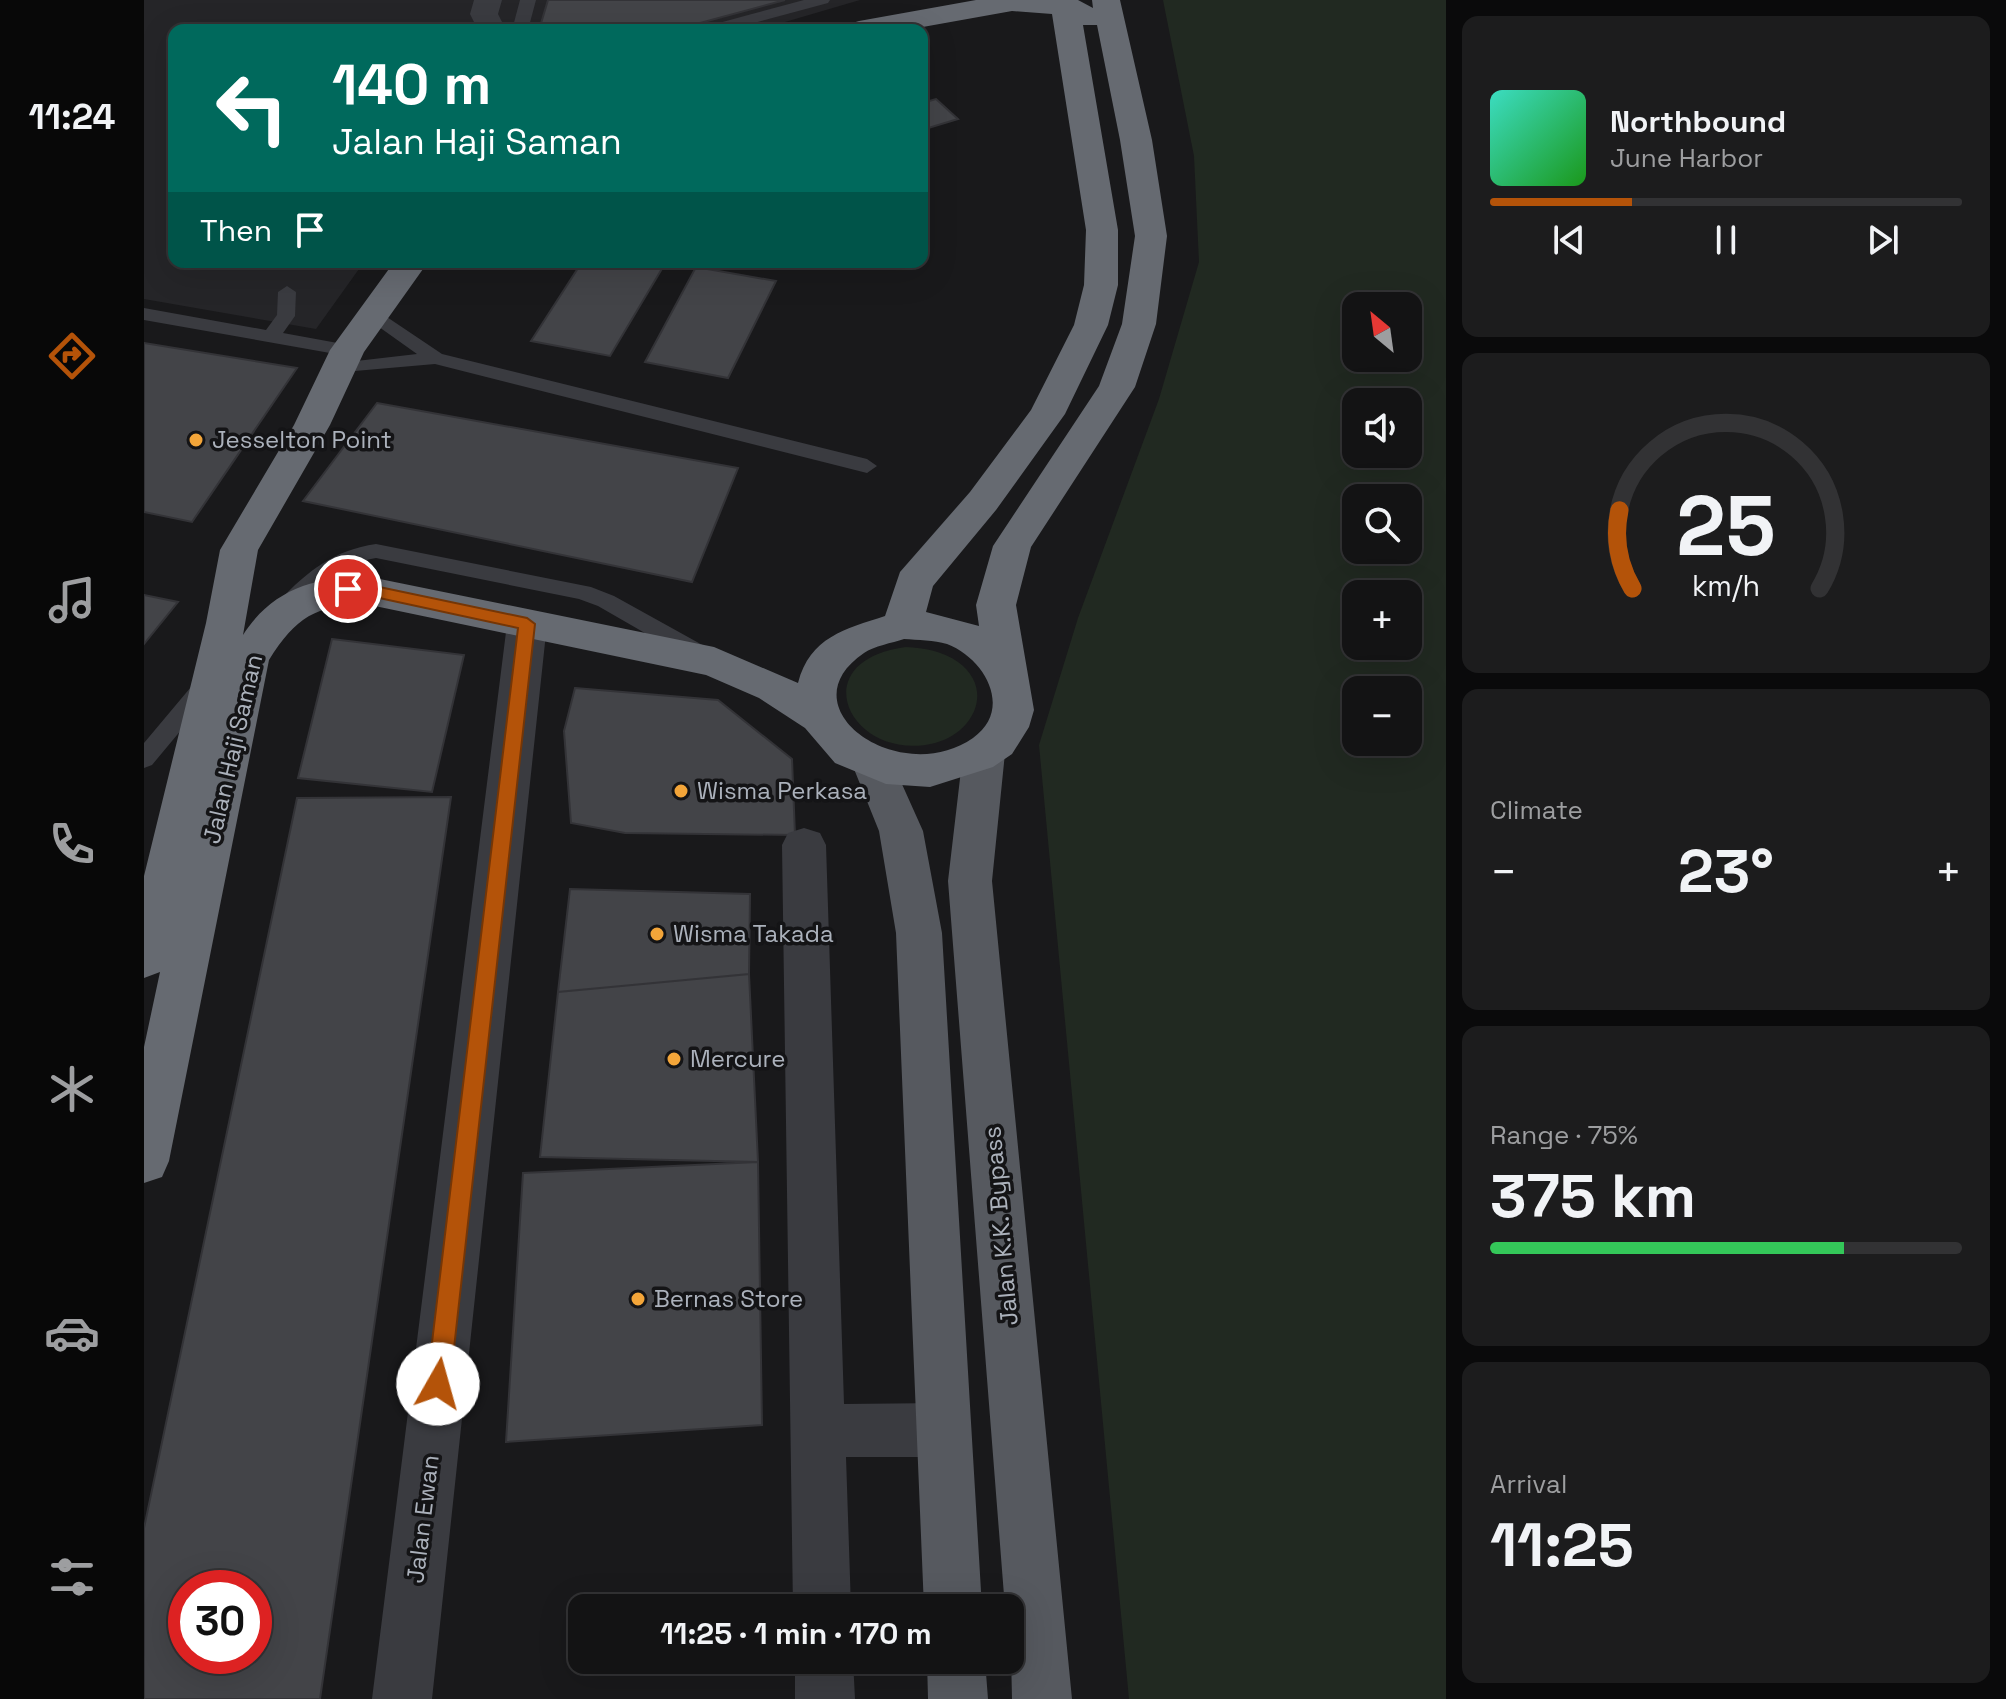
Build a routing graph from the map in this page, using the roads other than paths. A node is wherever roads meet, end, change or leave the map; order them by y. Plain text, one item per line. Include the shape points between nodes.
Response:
1 (528, 0) edge
2 (822, 0) edge
3 (923, 0) edge
4 (1065, 3) edge
5 (1108, 14) edge
6 (522, 24) edge
7 (732, 24) edge
8 (873, 24) edge
9 (893, 24) edge
10 (406, 268) edge
11 (287, 292) dead end
12 (372, 313) junction
13 (144, 314) edge
14 (269, 338) junction
15 (435, 358) junction
16 (343, 360) junction
17 (867, 466) dead end
18 (283, 611) junction
19 (527, 624) junction
20 (903, 625) junction
21 (714, 662) junction
22 (1007, 672) junction
23 (214, 674) junction
24 (818, 716) junction
25 (984, 753) junction
26 (144, 759) edge
27 (873, 764) junction
28 (804, 845) dead end
29 (144, 959) edge
30 (144, 1161) edge
31 (944, 1430) junction
32 (818, 1431) junction
33 (822, 1594) edge
34 (952, 1594) edge
35 (824, 1674) edge
36 (957, 1674) edge
37 (402, 1699) edge
38 (825, 1699) edge
39 (958, 1699) edge
40 (1042, 1699) edge

1 - 6 lane
2 - 7 lane
3 - 8 highway
4 - 5 highway
4 - 9 highway via 1012,2
4 - 20 highway via 1102,230 1101,285 1091,325 1047,414 914,582
5 - 22 highway via 1151,236 1139,324 1117,387 1012,546 996,605
10 - 12 highway, Jalan Haji Saman
11 - 14 lane via 286,316
12 - 15 lane
12 - 16 highway, Jalan Haji Saman
13 - 14 lane
14 - 16 lane
15 - 16 lane
15 - 17 lane
16 - 23 highway, Jalan Haji Saman via 312,425 239,550
18 - 19 highway via 328,591 348,589
18 - 21 lane via 334,562 376,551 583,592
18 - 30 highway, Jalan Haji Saman via 249,659
19 - 21 highway
19 - 37 street, Jalan Ewan
20 - 22 highway via 964,636 990,651
20 - 24 highway via 864,635 832,655 819,674 814,695
21 - 24 highway via 774,687
22 - 25 highway via 1015,706 1000,739
23 - 26 lane
23 - 29 highway, Jalan Haji Saman
24 - 27 highway via 849,752
25 - 27 highway via 932,771
25 - 40 main road, Jalan K.K. Bypass via 970,881
27 - 31 main road via 901,831 919,933
28 - 32 street
31 - 32 street
31 - 34 main road
32 - 33 street
35 - 38 street
36 - 39 main road

